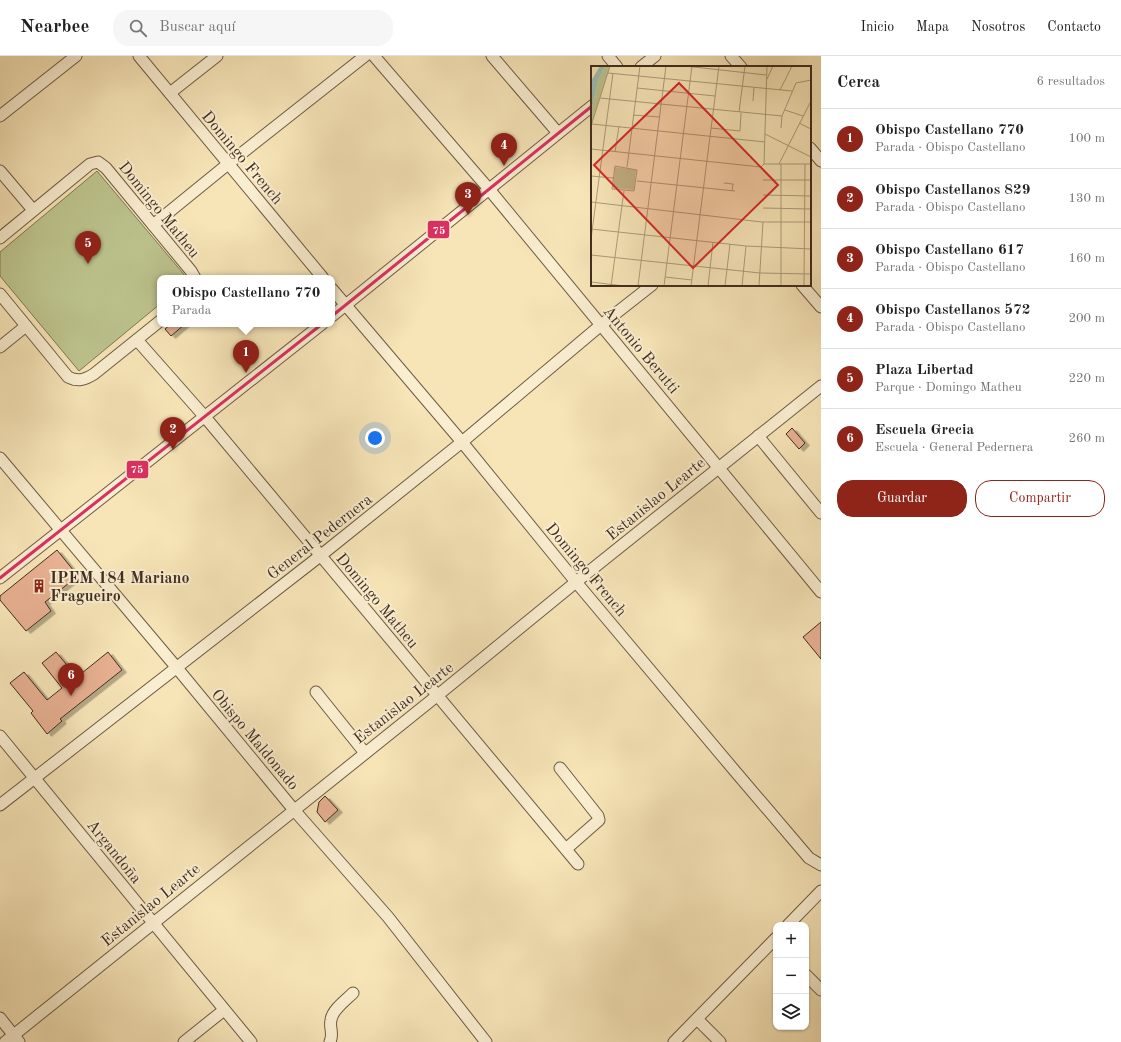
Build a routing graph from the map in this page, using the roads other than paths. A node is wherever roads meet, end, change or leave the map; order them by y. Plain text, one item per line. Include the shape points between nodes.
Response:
1 (76, 56) edge
2 (139, 56) edge
3 (217, 56) edge
4 (365, 56) edge
5 (374, 56) edge
6 (492, 56) edge
7 (608, 56) edge
8 (654, 56) edge
9 (731, 56) edge
10 (616, 66) edge
11 (642, 66) edge
12 (740, 66) edge
13 (170, 93) junction
14 (591, 107) edge
15 (0, 116) edge
16 (558, 133) junction
17 (228, 164) junction
18 (0, 171) edge
19 (488, 188) junction
20 (33, 210) junction
21 (153, 225) junction
22 (0, 238) edge
23 (193, 275) edge
24 (320, 275) edge
25 (651, 286) edge
26 (803, 286) edge
27 (335, 293) edge
28 (0, 294) edge
29 (345, 305) junction
30 (821, 307) edge
31 (335, 313) edge
32 (157, 323) edge
33 (601, 325) junction
34 (26, 326) junction
35 (318, 327) edge
36 (137, 340) junction
37 (0, 347) edge
38 (821, 386) edge
39 (205, 417) junction
40 (758, 436) junction
41 (462, 442) junction
42 (0, 458) edge
43 (719, 467) junction
44 (821, 513) edge
45 (61, 531) junction
46 (320, 556) junction
47 (0, 578) edge
48 (576, 582) junction
49 (821, 592) edge
50 (177, 668) junction
51 (316, 692) dead end
52 (438, 696) junction
53 (0, 736) edge
54 (364, 753) junction
55 (560, 768) dead end
56 (35, 777) junction
57 (0, 805) edge
58 (294, 810) junction
59 (566, 849) junction
60 (578, 864) dead end
61 (821, 865) edge
62 (821, 891) edge
63 (153, 922) junction
64 (791, 922) edge
65 (773, 943) edge
66 (809, 978) edge
67 (821, 990) edge
68 (353, 993) dead end
69 (224, 1010) junction
70 (0, 1018) edge
71 (697, 1019) junction
72 (17, 1038) edge
73 (5, 1042) edge
74 (184, 1042) edge
75 (251, 1042) edge
76 (330, 1042) edge
77 (486, 1042) edge
78 (674, 1042) edge
79 (720, 1042) edge

1 - 15 street
2 - 13 street, Domingo French
3 - 13 street
4 - 17 street
5 - 19 street, Antonio Berutti
6 - 16 street
7 - 10 street
8 - 11 street
9 - 12 street
13 - 17 street, Domingo French
14 - 16 street
16 - 19 street
17 - 21 street
17 - 24 street, Domingo French
18 - 20 street
19 - 29 street
19 - 33 street, Antonio Berutti
20 - 21 street, Domingo Matheu via 90,164 98,162 106,168
20 - 22 street
21 - 23 street, Domingo Matheu
25 - 33 street, General Pedernera
26 - 30 street
27 - 29 street, Domingo French
28 - 34 street
29 - 31 street
29 - 41 street, Domingo French
32 - 36 street
33 - 41 street, General Pedernera
33 - 43 street, Antonio Berutti
34 - 36 street via 68,377 76,381 94,374
34 - 37 street
35 - 39 street
36 - 39 street, Domingo Matheu
38 - 40 street, Estanislao Learte
39 - 45 street
39 - 46 street, Domingo Matheu
40 - 43 street, Estanislao Learte
40 - 44 street
41 - 46 street, General Pedernera
41 - 48 street, Domingo French
42 - 45 street, Obispo Maldonado
43 - 48 street, Estanislao Learte
43 - 49 street, Antonio Berutti
45 - 47 street
45 - 50 street, Obispo Maldonado
46 - 50 street, General Pedernera
46 - 52 street, Domingo Matheu
48 - 52 street, Estanislao Learte
48 - 61 street, Domingo French via 809,858
50 - 56 street, General Pedernera
50 - 58 street, Obispo Maldonado
51 - 54 street
52 - 54 street, Estanislao Learte
52 - 59 street, Domingo Matheu
53 - 56 street, Argandoña
54 - 58 street, Estanislao Learte
55 - 59 street via 599,820
56 - 57 street, General Pedernera
56 - 63 street, Argandoña
58 - 63 street, Estanislao Learte
58 - 77 street, Obispo Maldonado via 388,917
59 - 60 street, Domingo Matheu
62 - 64 street
63 - 69 street, Argandoña
63 - 72 street, Estanislao Learte
65 - 71 street
66 - 67 street
68 - 76 street via 333,1014 330,1022
69 - 74 street
69 - 75 street, Argandoña
70 - 72 street
71 - 78 street
71 - 79 street
72 - 73 street, Estanislao Learte

